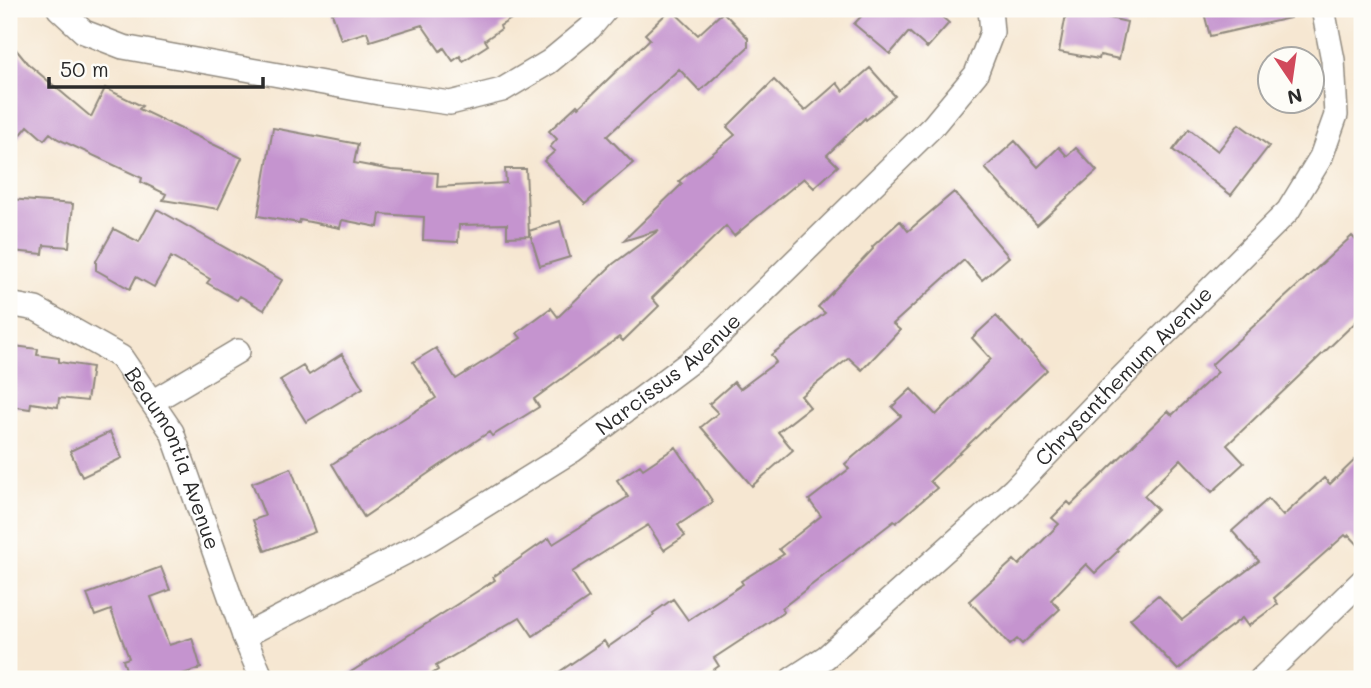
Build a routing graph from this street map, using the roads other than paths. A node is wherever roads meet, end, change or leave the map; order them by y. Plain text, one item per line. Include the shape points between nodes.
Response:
1 (59, 9) edge
2 (606, 9) edge
3 (990, 9) edge
4 (1323, 9) edge
5 (9, 304) edge
6 (237, 351) dead end
7 (152, 402) junction
8 (1362, 581) edge
9 (244, 636) junction
10 (262, 679) edge
11 (792, 679) edge
12 (1261, 679) edge

1 - 2 street via 84,32 123,47 450,103 502,90 549,62
3 - 9 street, Narcissus Avenue via 992,32 976,74 933,126 698,356 572,451 424,543
4 - 11 street, Chrysanthemum Avenue via 1333,60 1336,116 1321,157 1288,211 1014,489 825,657
5 - 7 street, Beaumontia Avenue via 36,309 121,357
6 - 7 street
7 - 9 street, Beaumontia Avenue via 172,432
8 - 12 street
9 - 10 street, Beaumontia Avenue

